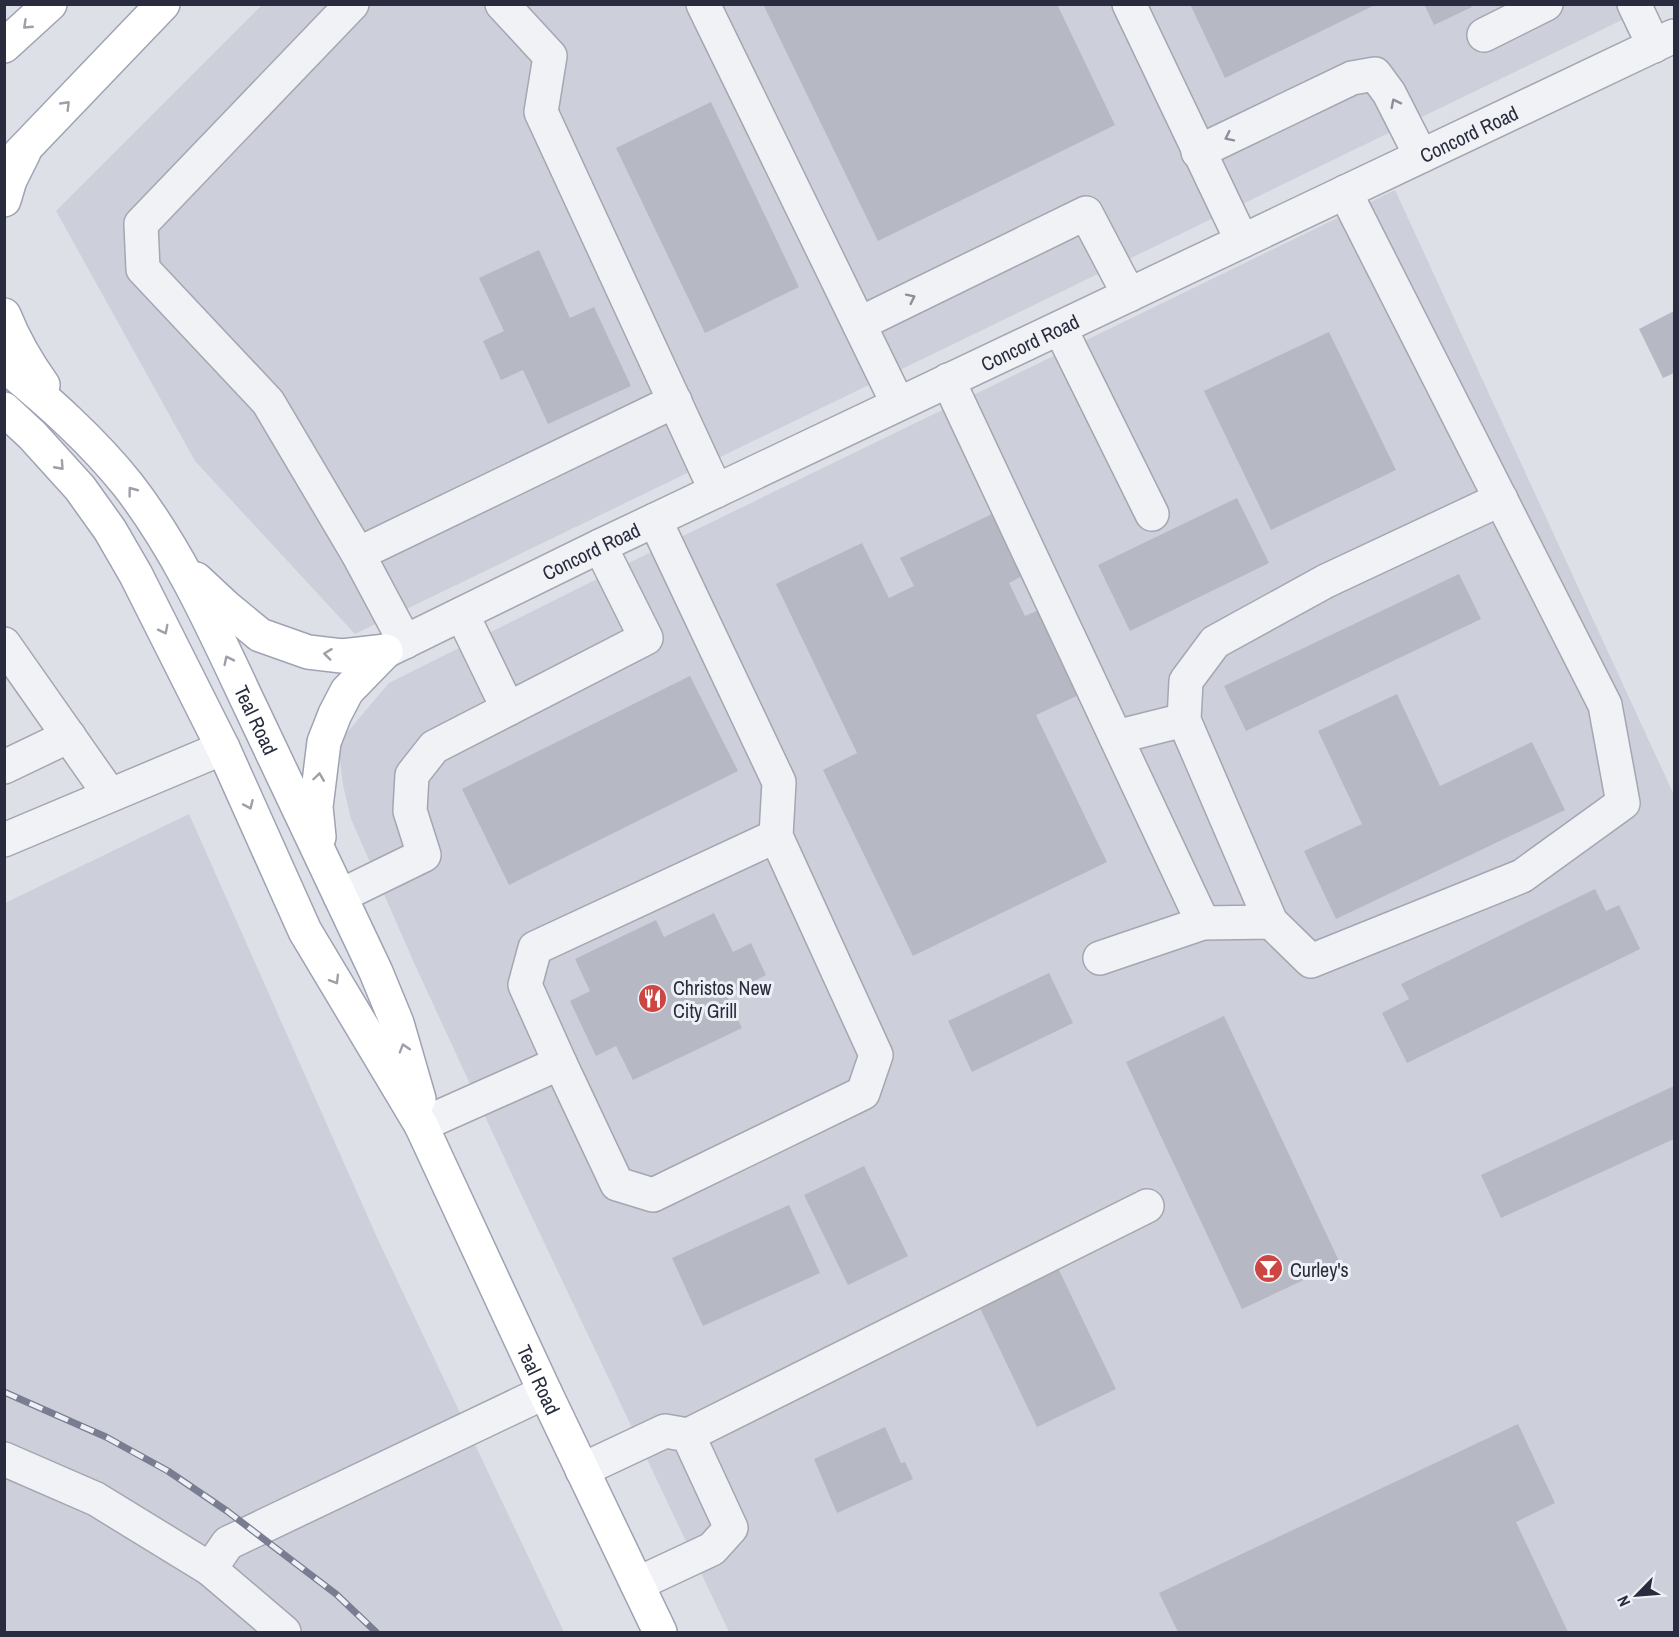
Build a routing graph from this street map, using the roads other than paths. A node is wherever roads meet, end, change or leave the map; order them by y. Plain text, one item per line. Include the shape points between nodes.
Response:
1 (50, 4) edge
2 (163, 4) edge
3 (352, 4) edge
4 (502, 4) edge
5 (703, 4) edge
6 (1129, 4) edge
7 (1546, 4) edge
8 (1634, 4) edge
9 (1484, 34) dead end
10 (1664, 41) edge
11 (4, 46) edge
12 (1198, 152) junction
13 (1421, 156) junction
14 (15, 158) edge
15 (1345, 192) junction
16 (4, 200) edge
17 (1242, 241) junction
18 (1129, 295) junction
19 (4, 315) edge
20 (859, 324) junction
21 (1060, 328) junction
22 (4, 364) edge
23 (948, 380) junction
24 (675, 401) junction
25 (898, 404) junction
26 (4, 409) edge
27 (69, 420) junction
28 (18, 427) edge
29 (717, 491) junction
30 (1501, 499) junction
31 (1152, 514) dead end
32 (655, 520) junction
33 (600, 546) junction
34 (358, 554) junction
35 (179, 563) junction
36 (462, 614) junction
37 (4, 644) edge
38 (395, 646) junction
39 (508, 709) junction
40 (1184, 720) junction
41 (69, 736) junction
42 (1116, 737) junction
43 (223, 748) junction
44 (4, 767) edge
45 (111, 795) junction
46 (776, 836) junction
47 (4, 840) edge
48 (321, 856) junction
49 (340, 896) junction
50 (1270, 922) junction
51 (1203, 923) junction
52 (1100, 958) dead end
53 (560, 1063) junction
54 (421, 1125) junction
55 (1147, 1206) dead end
56 (545, 1392) junction
57 (688, 1435) junction
58 (4, 1459) edge
59 (582, 1470) junction
60 (210, 1569) junction
61 (637, 1584) junction
62 (284, 1632) edge
63 (660, 1632) edge

1 -> 11 main road
14 -> 2 main road
3 - 34 street via 141,224 143,269 268,402
4 - 24 street via 550,56 541,112
5 - 20 street
6 - 12 street
7 - 9 street
8 - 10 street
10 - 13 street, Concord Road
13 -> 12 street via 1375,74 1352,78
12 - 17 street
13 - 15 street, Concord Road
14 - 16 main road
15 - 17 street, Concord Road
15 - 30 street
17 - 18 street, Concord Road
20 -> 18 street via 1086,213
18 - 21 street, Concord Road
19 - 27 main road via 34,373
20 - 25 street
21 - 23 street, Concord Road
21 - 31 street
22 - 27 main road, Teal Road
23 - 25 street, Concord Road
23 - 42 street
24 - 29 street
24 - 34 street
25 - 29 street, Concord Road
26 - 28 main road, Teal Road
35 -> 27 main road, Teal Road via 128,485
28 -> 43 main road, Teal Road via 80,488 110,530
29 - 32 street, Concord Road
30 - 40 street via 1326,581 1215,642 1186,681
30 - 50 street via 1605,705 1623,803 1522,876 1311,961
32 - 33 street, Concord Road
32 - 46 street via 778,782
33 - 36 street, Concord Road
33 - 39 street via 646,638
34 - 38 street
38 -> 35 main road via 342,656 308,652 261,634
48 -> 35 main road, Teal Road
36 - 38 street, Concord Road
36 - 39 street
37 - 41 street
48 -> 38 main road via 316,807 324,742 347,691
39 - 49 street via 434,747 412,775 410,811 424,855
40 - 42 street
40 - 50 street
41 - 44 street
41 - 45 street
42 - 51 street
43 - 45 street
43 -> 54 main road, Teal Road via 305,931
45 - 47 street
46 - 53 street via 535,948 525,985
46 - 53 street via 876,1055 863,1093 653,1195 617,1184
48 - 49 main road, Teal Road
54 -> 49 main road, Teal Road via 419,1096 397,1023
50 - 51 street
51 - 52 street
53 - 54 street
54 - 56 main road, Teal Road
55 - 57 street
56 - 59 main road, Teal Road
56 - 60 street via 228,1543
57 - 59 street via 665,1431
57 - 61 street via 731,1528 712,1549
58 - 60 street via 96,1499
59 - 61 main road, Teal Road
60 - 62 street
61 - 63 main road, Teal Road

